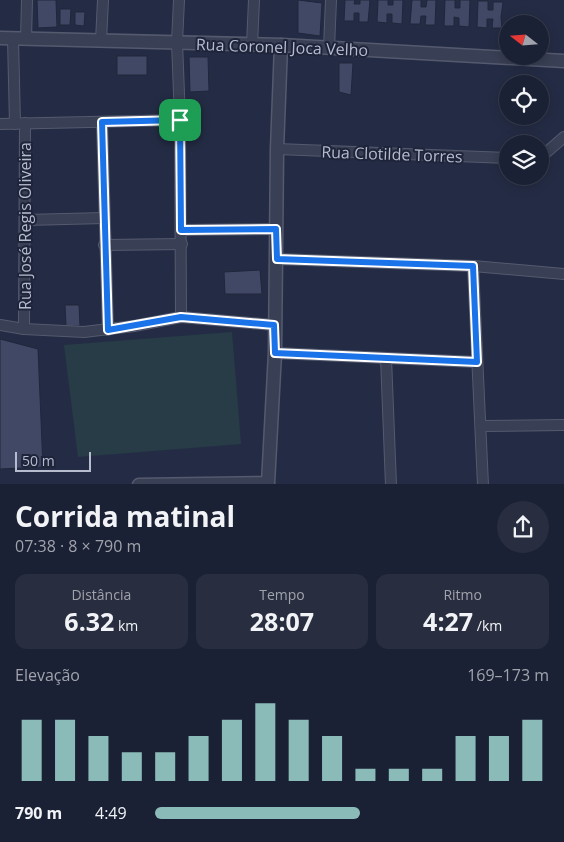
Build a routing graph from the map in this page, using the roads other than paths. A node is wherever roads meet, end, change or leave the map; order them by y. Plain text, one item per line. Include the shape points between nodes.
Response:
1 (27, 0) edge
2 (103, 0) edge
3 (178, 0) edge
4 (254, 0) edge
5 (332, 0) edge
6 (6, 38) edge
7 (26, 39) junction
8 (101, 41) junction
9 (177, 42) junction
10 (252, 45) junction
11 (281, 45) junction
12 (329, 48) junction
13 (564, 61) edge
14 (180, 120) junction
15 (102, 122) junction
16 (25, 123) junction
17 (0, 124) edge
18 (14, 124) junction
19 (564, 137) edge
20 (277, 149) junction
21 (549, 150) edge
22 (499, 158) edge
23 (104, 218) junction
24 (26, 220) junction
25 (276, 229) junction
26 (181, 230) junction
27 (182, 244) junction
28 (104, 245) junction
29 (277, 259) junction
30 (473, 266) junction
31 (564, 274) edge
32 (181, 317) junction
33 (0, 325) edge
34 (274, 325) junction
35 (24, 330) junction
36 (108, 330) junction
37 (275, 353) junction
38 (386, 358) junction
39 (477, 362) junction
40 (564, 424) edge
41 (481, 426) junction
42 (139, 484) edge
43 (166, 484) edge
44 (268, 484) edge
45 (391, 484) edge
46 (483, 484) edge

1 - 7 street
2 - 8 street
3 - 9 street
4 - 10 street
5 - 12 street
6 - 7 street, Rua Coronel Joca Velho
6 - 18 street, Rua José Regis Oliveira
7 - 8 street, Rua Coronel Joca Velho
8 - 9 street, Rua Coronel Joca Velho
9 - 10 street, Rua Coronel Joca Velho
9 - 14 street
10 - 11 street, Rua Coronel Joca Velho
11 - 12 street, Rua Coronel Joca Velho
11 - 20 street
12 - 13 street, Rua Coronel Joca Velho
14 - 15 street
14 - 26 street
15 - 16 street
15 - 23 street
16 - 18 street
16 - 24 street, Rua José Regis Oliveira
17 - 18 street
19 - 21 street
20 - 22 street, Rua Clotilde Torres
20 - 25 street
23 - 24 street
23 - 28 street
24 - 35 street, Rua José Regis Oliveira
25 - 26 street
25 - 29 street
26 - 27 street
27 - 28 street
27 - 32 street
28 - 36 street
29 - 30 street
29 - 34 street
30 - 31 street
30 - 39 street
32 - 34 street
32 - 36 street
33 - 35 street
34 - 37 street
35 - 36 street
37 - 38 street
37 - 44 street
38 - 39 street
38 - 45 street
39 - 41 street
40 - 41 street
41 - 46 street
42 - 43 street
43 - 44 street

